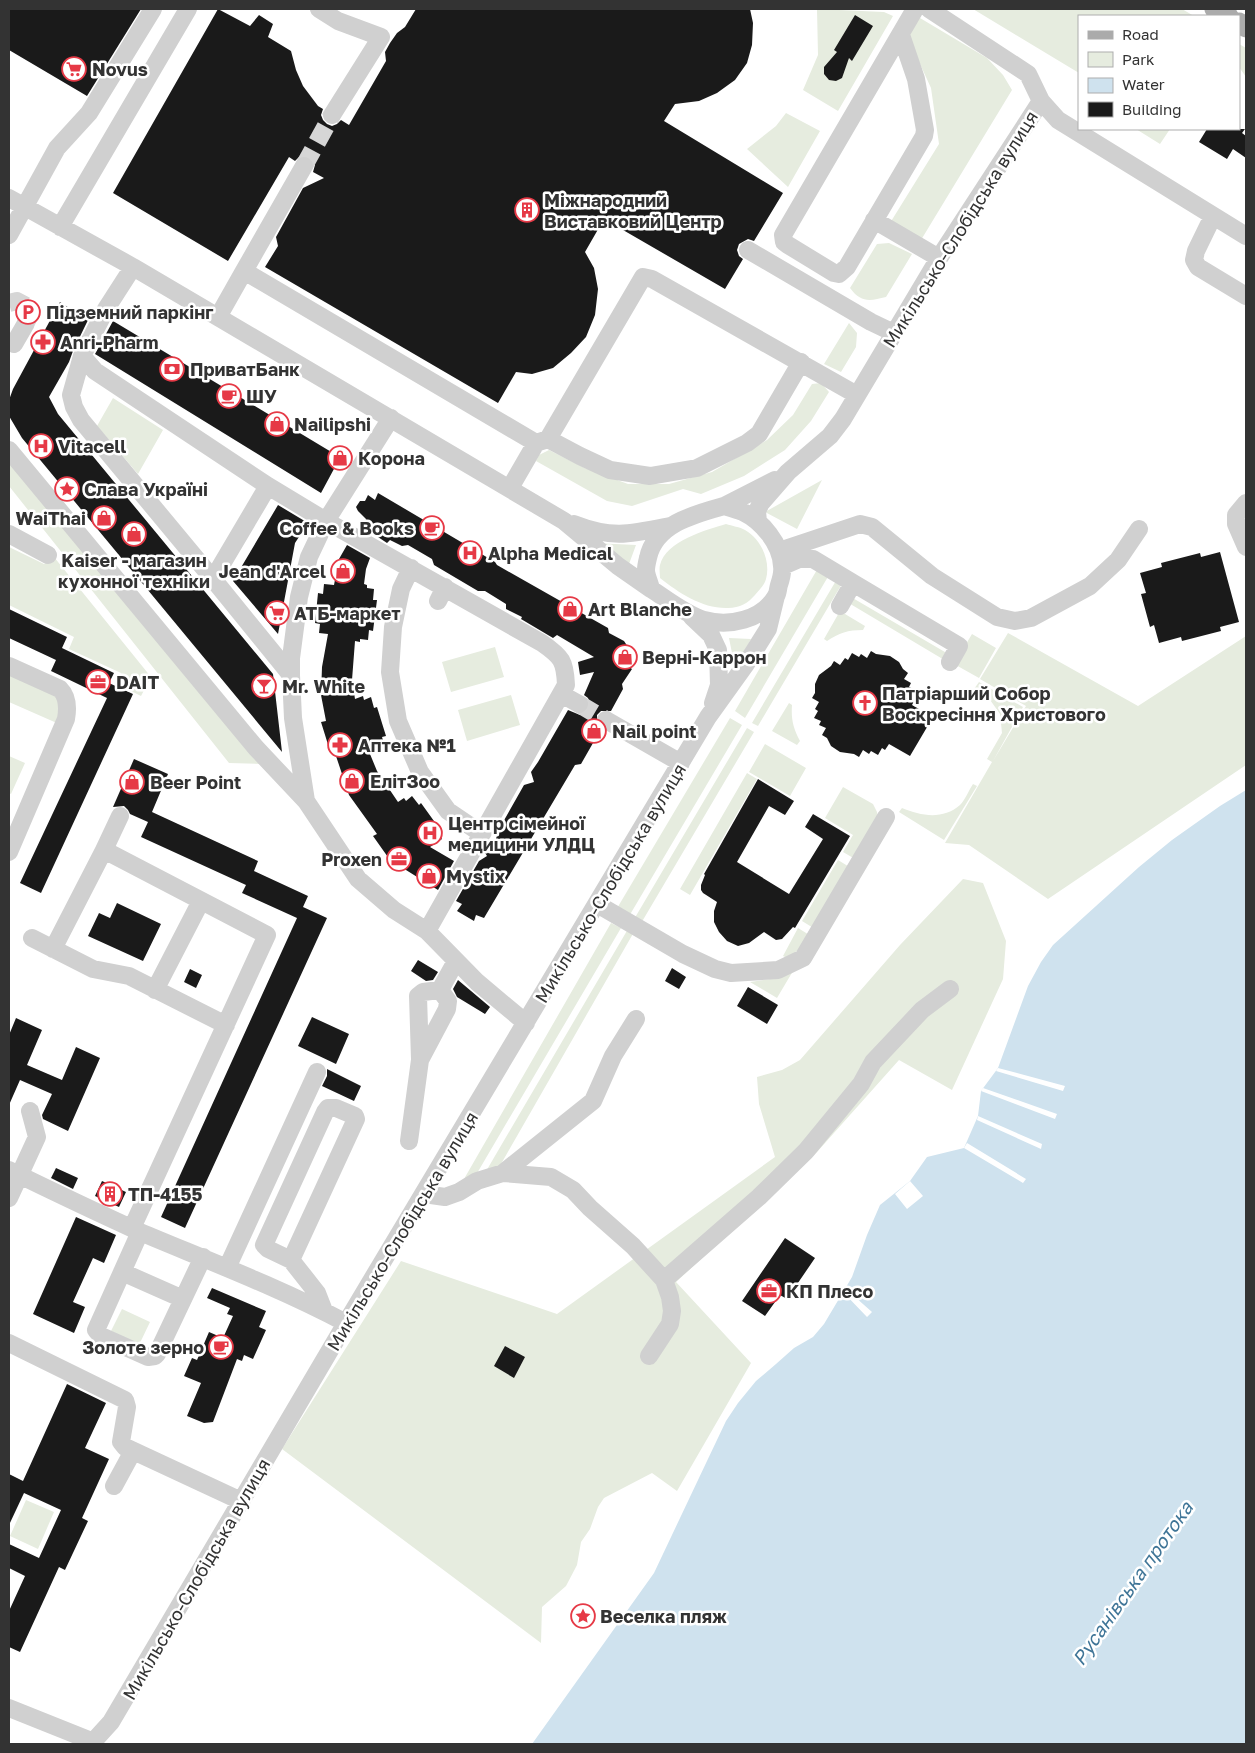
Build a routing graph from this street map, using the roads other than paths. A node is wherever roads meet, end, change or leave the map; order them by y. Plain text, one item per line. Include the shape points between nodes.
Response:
1 (153, 9) edge
2 (188, 9) edge
3 (319, 9) edge
4 (915, 9) edge
5 (929, 9) edge
6 (1215, 9) edge
7 (1226, 15) edge
8 (901, 36) junction
9 (1041, 101) junction
10 (332, 115) tunnel mouth
11 (304, 166) tunnel mouth
12 (16, 202) edge
13 (1213, 216) junction
14 (874, 220) junction
15 (60, 227) junction
16 (9, 235) edge
17 (1246, 236) edge
18 (748, 250) dead end
19 (938, 258) junction
20 (133, 267) junction
21 (244, 271) junction
22 (1246, 296) edge
23 (218, 317) junction
24 (25, 325) tunnel mouth
25 (894, 333) junction
26 (11, 346) edge
27 (82, 356) junction
28 (801, 362) junction
29 (857, 394) junction
30 (391, 418) junction
31 (542, 441) junction
32 (9, 450) edge
33 (788, 472) junction
34 (268, 486) junction
35 (510, 488) junction
36 (1246, 503) edge
37 (724, 506) junction
38 (326, 521) junction
39 (564, 521) junction
40 (758, 522) junction
41 (671, 525) junction
42 (1140, 529) dead end
43 (9, 534) edge
44 (1246, 547) edge
45 (48, 555) dead end
46 (781, 559) junction
47 (411, 568) junction
48 (213, 579) junction
49 (853, 584) junction
50 (651, 589) junction
51 (776, 596) junction
52 (840, 606) dead end
53 (688, 613) junction
54 (950, 662) dead end
55 (9, 666) edge
56 (291, 676) junction
57 (561, 694) junction
58 (579, 704) tunnel mouth
59 (708, 717) junction
60 (606, 720) tunnel mouth
61 (681, 763) junction
62 (306, 800) junction
63 (120, 816) dead end
64 (886, 817) dead end
65 (482, 834) junction
66 (104, 850) junction
67 (9, 852) edge
68 (200, 900) junction
69 (597, 904) junction
70 (427, 931) junction
71 (32, 938) dead end
72 (54, 949) junction
73 (456, 961) junction
74 (950, 989) dead end
75 (155, 990) junction
76 (440, 990) junction
77 (636, 1019) dead end
78 (526, 1024) junction
79 (226, 1025) junction
80 (420, 1060) junction
81 (317, 1072) dead end
82 (30, 1111) dead end
83 (409, 1141) dead end
84 (14, 1173) edge
85 (503, 1173) junction
86 (424, 1194) junction
87 (9, 1198) edge
88 (136, 1230) junction
89 (203, 1257) junction
90 (291, 1260) junction
91 (227, 1268) junction
92 (122, 1272) junction
93 (664, 1280) junction
94 (183, 1299) junction
95 (324, 1311) junction
96 (346, 1323) junction
97 (9, 1343) edge
98 (649, 1356) dead end
99 (133, 1451) junction
100 (114, 1486) dead end
101 (241, 1501) junction
102 (9, 1708) edge
103 (93, 1744) edge

1 - 12 street via 89,113 57,148
2 - 15 street
3 - 10 street via 338,21 381,37
4 - 8 street
5 - 9 street, Микільсько-Слобідська вулиця via 1028,74
6 - 7 main road
8 - 14 street via 916,80 925,130
8 - 14 street via 783,239 839,274 847,267
9 - 13 street via 1058,120
9 - 19 street, Микільсько-Слобідська вулиця
11 - 21 street
12 - 15 street
12 - 16 street
13 - 17 street
13 - 22 street via 1194,260 1198,267
14 - 19 street
15 - 20 street
18 - 25 street
19 - 25 street, Микільсько-Слобідська вулиця
20 - 23 street
20 - 27 street
21 - 23 street
21 - 31 street
23 - 30 street
24 - 26 street
25 - 29 street, Микільсько-Слобідська вулиця
27 - 34 street via 96,371
27 - 48 street via 71,395 81,420
28 - 29 street
28 - 31 street via 759,434 697,468 650,476 610,470
28 - 31 street via 652,278 643,278
29 - 33 street, Микільсько-Слобідська вулиця via 830,436
30 - 35 street
30 - 38 street
31 - 35 street
32 - 62 street via 256,748
33 - 37 street, Микільсько-Слобідська вулиця
33 - 40 street, Микільсько-Слобідська вулиця via 756,511
34 - 38 street
34 - 48 street
35 - 39 street
36 - 44 street via 1236,515 1236,524
37 - 40 street via 743,512
37 - 41 street
38 - 47 street
38 - 56 street via 309,557 299,597
39 - 41 street via 592,531 614,534 632,534
39 - 50 street
40 - 46 street via 771,537
41 - 50 street via 655,541 649,554 646,570
42 - 46 street via 1118,560 1090,586 1031,618 1015,621 997,617 932,576 872,527 860,524
43 - 45 street
46 - 49 street via 813,559
46 - 51 street
47 - 57 street via 441,594 556,652 565,668 566,685
47 - 65 street via 401,589 390,672 398,721 420,772 448,811
48 - 56 street
49 - 52 street
49 - 54 street via 960,646
50 - 53 street
51 - 53 street via 764,609 734,623 704,620
51 - 59 street, Микільсько-Слобідська вулиця via 768,629
53 - 59 street, Микільсько-Слобідська вулиця via 711,635 718,650 719,685
55 - 67 street via 60,689 65,694 68,709
56 - 62 street via 293,718
57 - 58 street
57 - 65 street via 493,804
59 - 61 street, Микільсько-Слобідська вулиця
60 - 61 street
61 - 69 street, Микільсько-Слобідська вулиця
62 - 70 street via 358,879 394,910
63 - 66 street
64 - 69 street via 803,958 778,970 731,973 715,969
65 - 70 street
66 - 68 street
66 - 72 street
68 - 75 street
68 - 79 street via 267,935
69 - 78 street, Микільсько-Слобідська вулиця
70 - 73 street
71 - 72 street
72 - 75 street via 93,969 129,976
73 - 76 street
73 - 78 street
74 - 93 street via 922,1010 873,1062 861,1084 806,1151
75 - 79 street
76 - 80 street via 448,1005
76 - 80 street via 422,992 418,996
77 - 85 street via 613,1056 593,1101
78 - 86 street, Микільсько-Слобідська вулиця
79 - 88 street
80 - 83 street
81 - 91 street
82 - 84 street via 37,1137
84 - 87 street
84 - 88 street
85 - 86 street via 477,1181 445,1197
85 - 93 street via 551,1177 573,1190
86 - 96 street, Микільсько-Слобідська вулиця
88 - 89 street
88 - 92 street
89 - 91 street
89 - 94 street
90 - 90 street via 266,1248 265,1242 325,1112 328,1108 336,1108 356,1119
90 - 95 street via 317,1293
91 - 95 street
92 - 94 street
92 - 94 street via 96,1330 101,1336 148,1357 157,1354
93 - 98 street via 672,1311 670,1324
95 - 96 street
96 - 101 street, Микільсько-Слобідська вулиця
97 - 99 street via 125,1400 127,1407 120,1442
99 - 100 street
99 - 101 street
101 - 103 street, Микільсько-Слобідська вулиця via 112,1722
102 - 103 street

